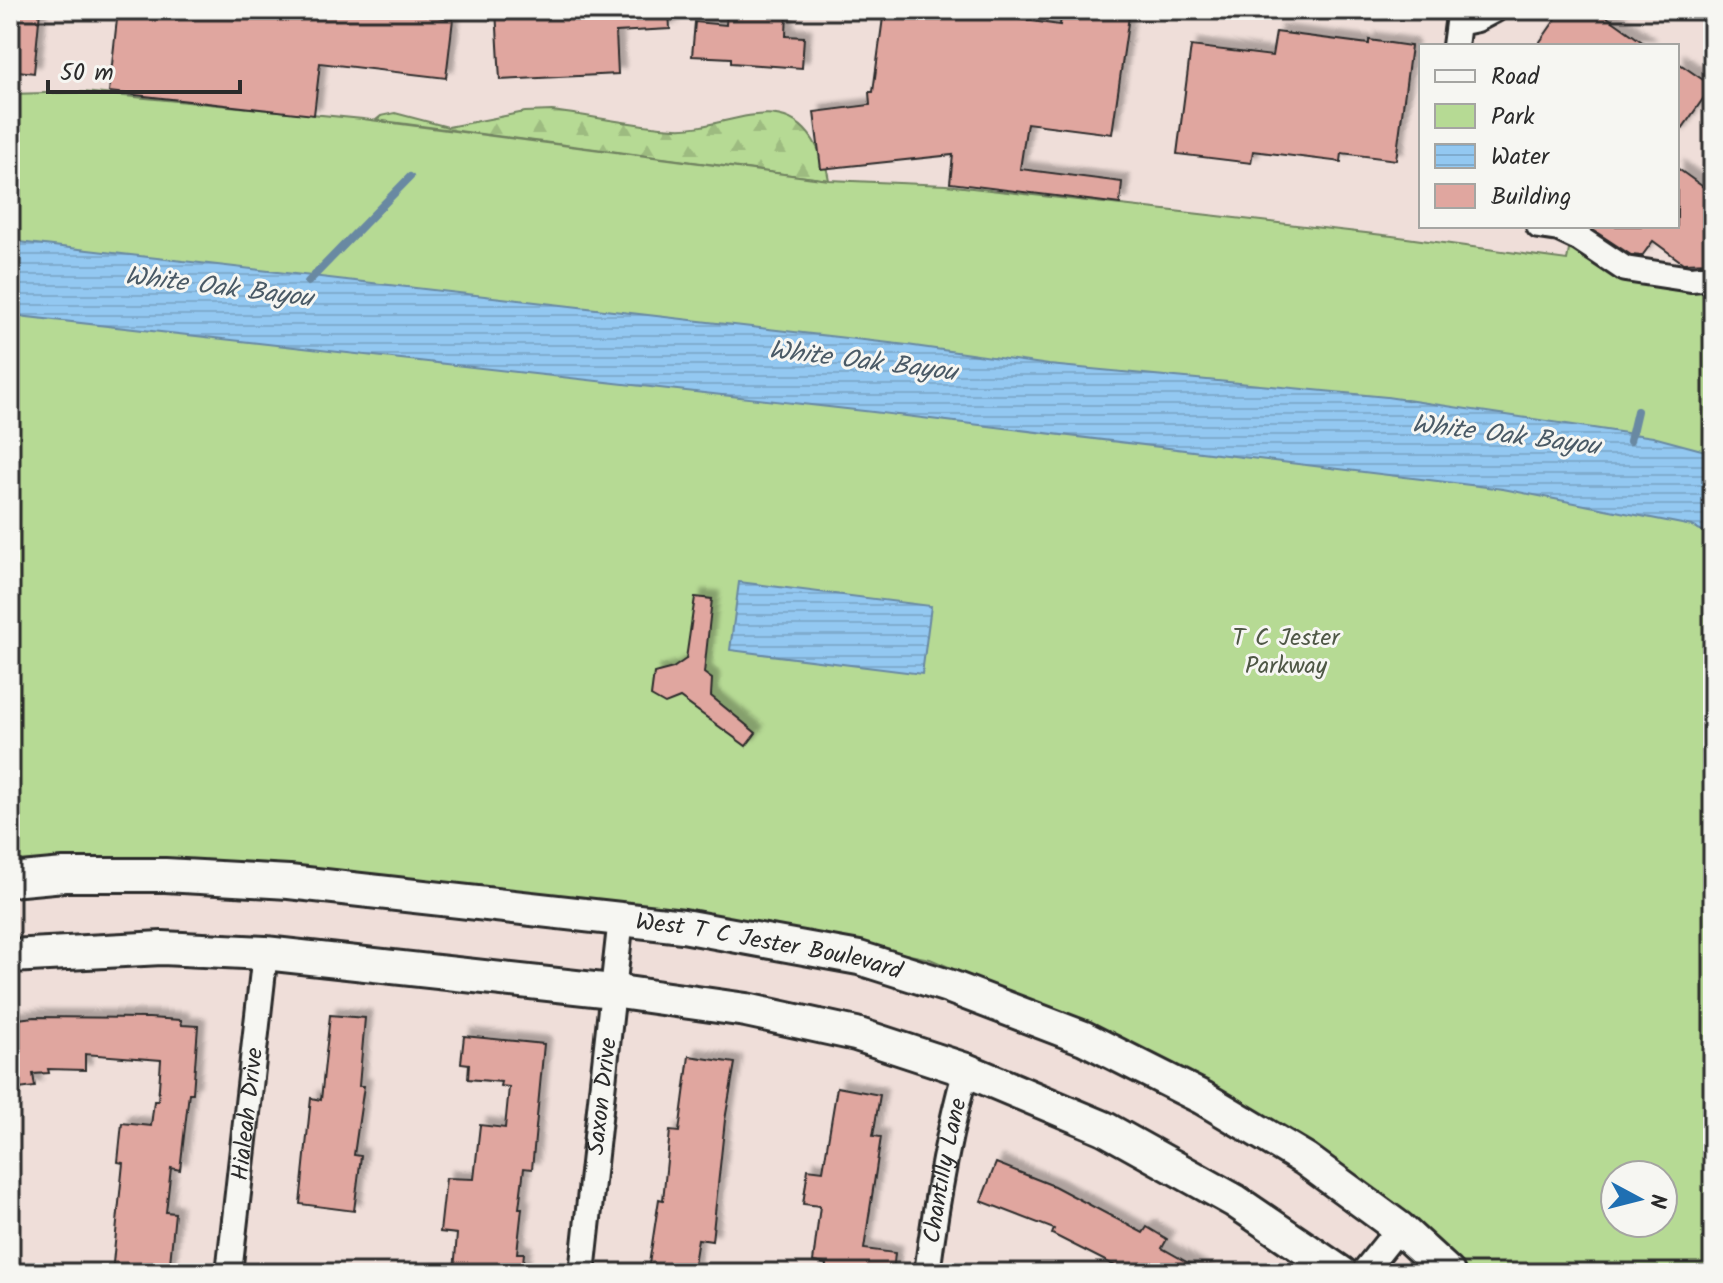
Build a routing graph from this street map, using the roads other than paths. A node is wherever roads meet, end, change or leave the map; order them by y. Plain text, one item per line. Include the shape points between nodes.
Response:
1 (1494, 10) edge
2 (1458, 26) edge
3 (1552, 228) edge
4 (1713, 277) edge
5 (10, 880) edge
6 (621, 918) junction
7 (265, 953) junction
8 (10, 956) edge
9 (612, 991) junction
10 (966, 1070) junction
11 (1399, 1228) junction
12 (229, 1273) edge
13 (582, 1273) edge
14 (927, 1273) edge
15 (1341, 1273) edge
16 (1363, 1273) edge
17 (1448, 1273) edge

1 - 2 street
3 - 4 street via 1580,239 1625,269
5 - 6 main road, West T C Jester Boulevard via 165,875 289,882
6 - 9 street, Saxon Drive
6 - 11 main road, West T C Jester Boulevard via 859,958 1084,1038 1203,1098 1305,1159
7 - 8 main road via 162,948
7 - 9 main road
7 - 12 street, Hialeah Drive
9 - 10 main road via 746,1010 856,1034
9 - 13 street, Saxon Drive
10 - 14 street, Chantilly Lane via 935,1210
10 - 15 main road via 1104,1128 1235,1201
11 - 16 street
11 - 17 main road, West T C Jester Boulevard

